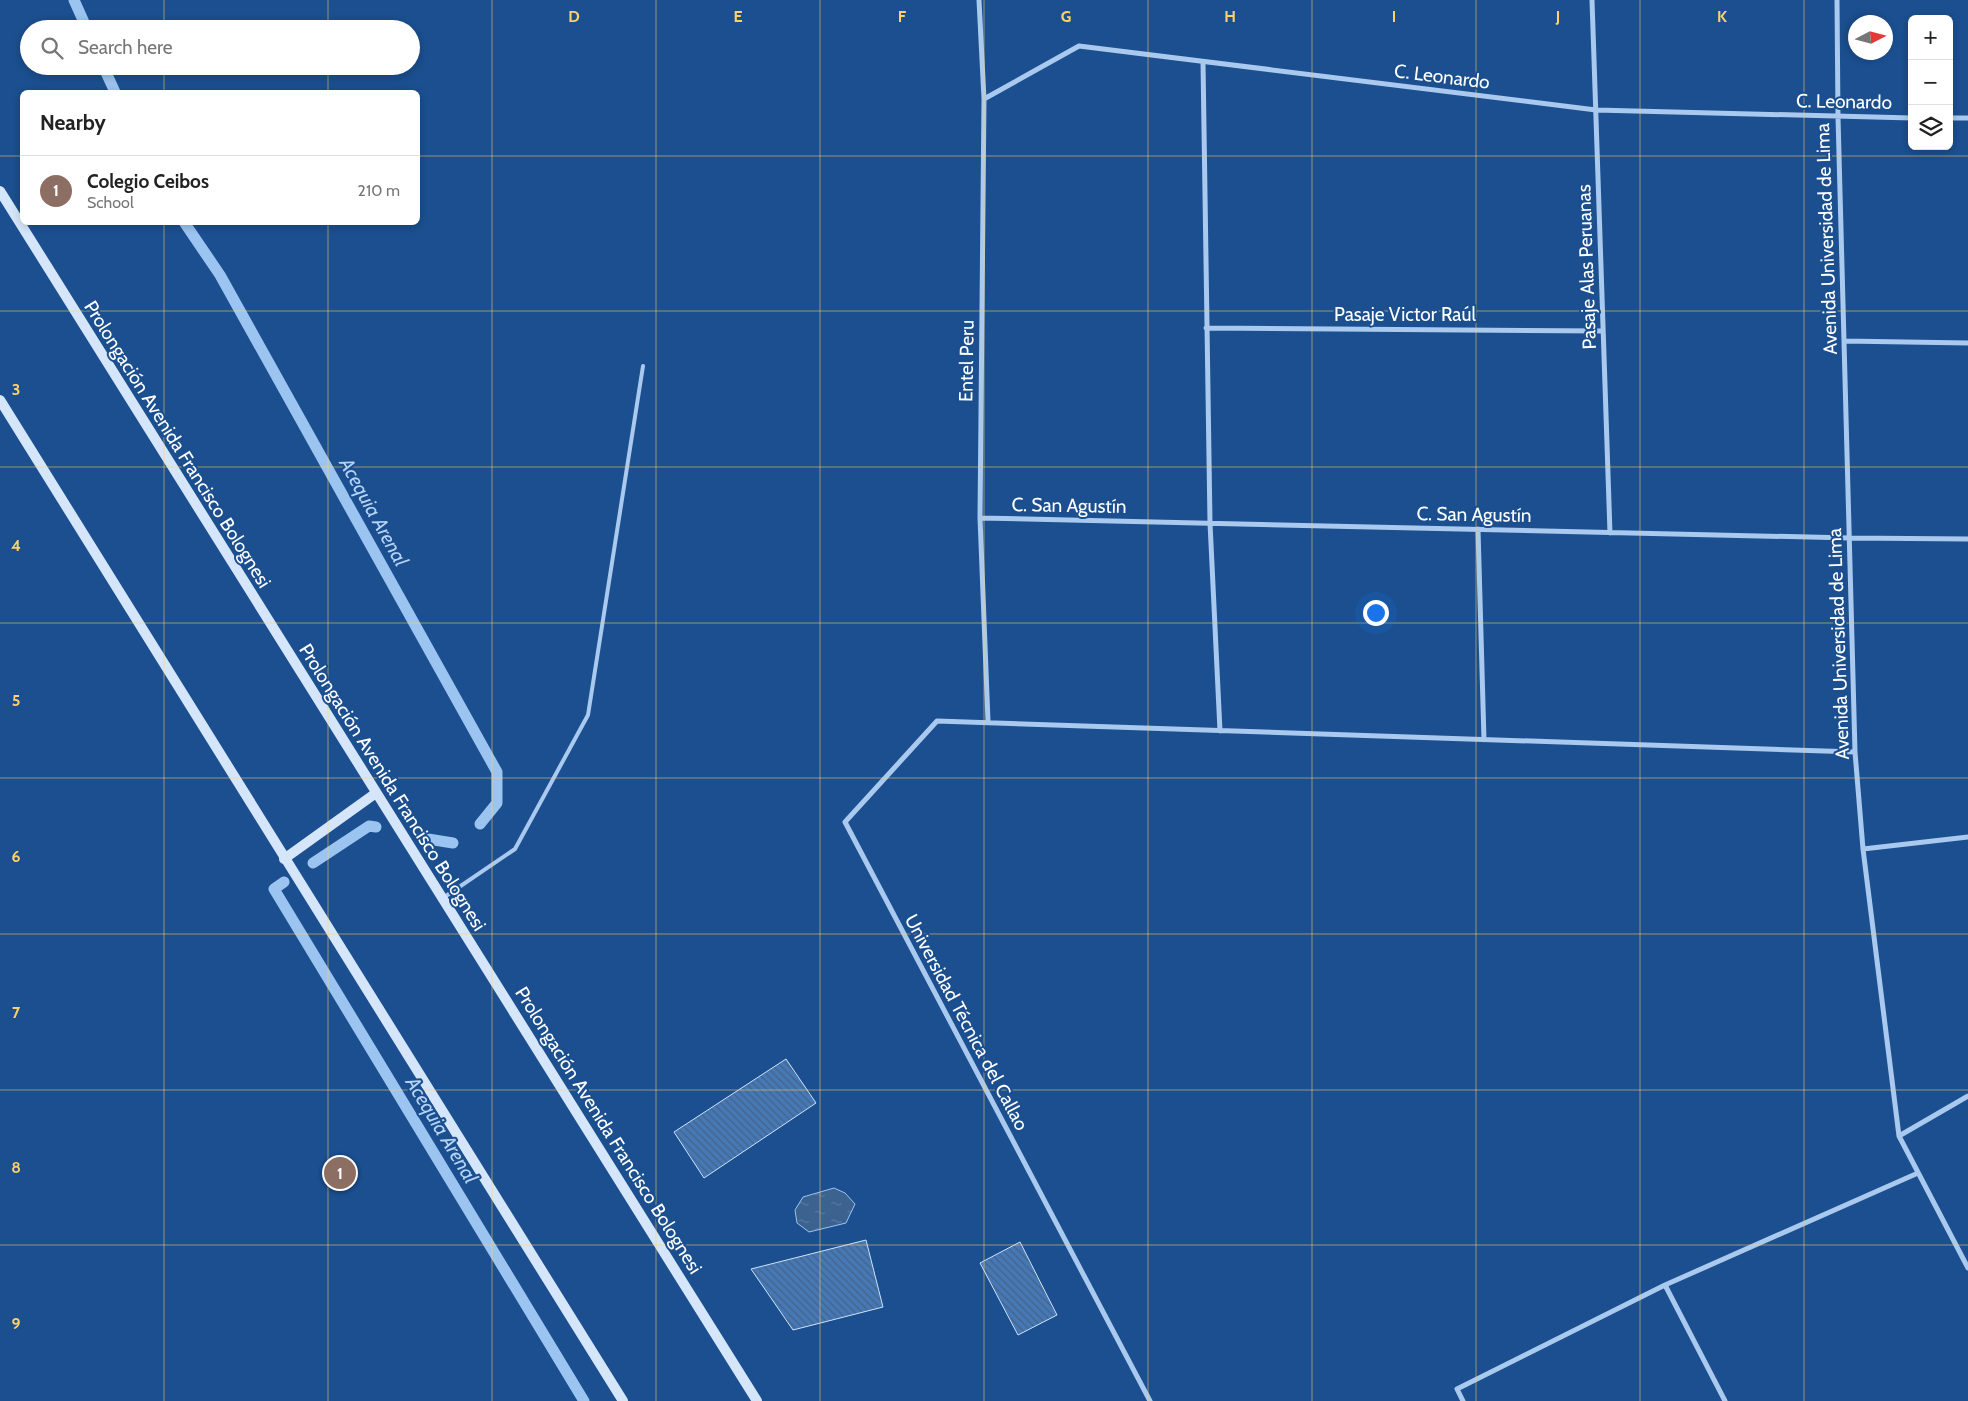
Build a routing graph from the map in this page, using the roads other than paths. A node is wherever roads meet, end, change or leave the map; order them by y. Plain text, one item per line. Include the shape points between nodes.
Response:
1 (979, 0) edge
2 (1592, 0) edge
3 (1837, 0) edge
4 (1203, 62) junction
5 (984, 99) junction
6 (1596, 110) junction
7 (1838, 116) junction
8 (1908, 118) edge
9 (1953, 118) edge
10 (1968, 118) edge
11 (0, 192) edge
12 (20, 224) edge
13 (21, 225) edge
14 (1206, 328) junction
15 (1603, 331) junction
16 (1844, 341) junction
17 (1968, 343) edge
18 (643, 366) dead end
19 (0, 400) edge
20 (980, 518) junction
21 (1210, 523) junction
22 (1478, 529) junction
23 (1610, 533) junction
24 (1850, 538) junction
25 (1968, 539) edge
26 (988, 721) junction
27 (1220, 731) junction
28 (1484, 740) junction
29 (1856, 752) junction
30 (376, 792) junction
31 (1968, 837) edge
32 (1863, 849) junction
33 (284, 859) junction
34 (443, 898) junction
35 (1968, 1096) edge
36 (1899, 1136) junction
37 (1918, 1173) junction
38 (1968, 1268) edge
39 (1665, 1285) junction
40 (623, 1401) edge
41 (757, 1401) edge
42 (1150, 1401) edge
43 (1463, 1401) edge
44 (1725, 1401) edge

1 - 5 street, Entel Peru
2 - 6 street, Pasaje Alas Peruanas
3 - 7 street, Avenida Universidad de Lima
4 - 5 street, C. Leonardo via 1079,46
4 - 6 street, C. Leonardo
4 - 14 street
5 - 20 street, Entel Peru
6 - 7 street, C. Leonardo
6 - 15 street, Pasaje Alas Peruanas
7 - 8 street, C. Leonardo
7 - 16 street, Avenida Universidad de Lima
9 - 10 street
11 - 12 main road, Prolongación Avenida Francisco Bolognesi
13 - 30 main road, Prolongación Avenida Francisco Bolognesi
14 - 15 street, Pasaje Victor Raúl
14 - 21 street
15 - 23 street, Pasaje Alas Peruanas
16 - 17 street
16 - 24 street, Avenida Universidad de Lima
18 - 34 lane via 588,715 515,849
19 - 33 main road
20 - 21 street, C. San Agustín
20 - 26 street, Entel Peru
21 - 22 street, C. San Agustín
21 - 27 street
22 - 23 street, C. San Agustín
22 - 28 street
23 - 24 street, C. San Agustín
24 - 25 street, C. San Agustín
24 - 29 street, Avenida Universidad de Lima
26 - 27 street
26 - 42 street, Universidad Técnica del Callao via 937,721 845,822
27 - 28 street
28 - 29 street
29 - 32 street, Avenida Universidad de Lima
30 - 33 main road
30 - 34 main road, Prolongación Avenida Francisco Bolognesi
31 - 32 street
32 - 36 street, Avenida Universidad de Lima
33 - 40 main road
34 - 41 main road, Prolongación Avenida Francisco Bolognesi
35 - 36 street
36 - 37 street, Avenida Universidad de Lima
37 - 38 street, Avenida Universidad de Lima
37 - 39 street
39 - 43 street via 1457,1389
39 - 44 street

